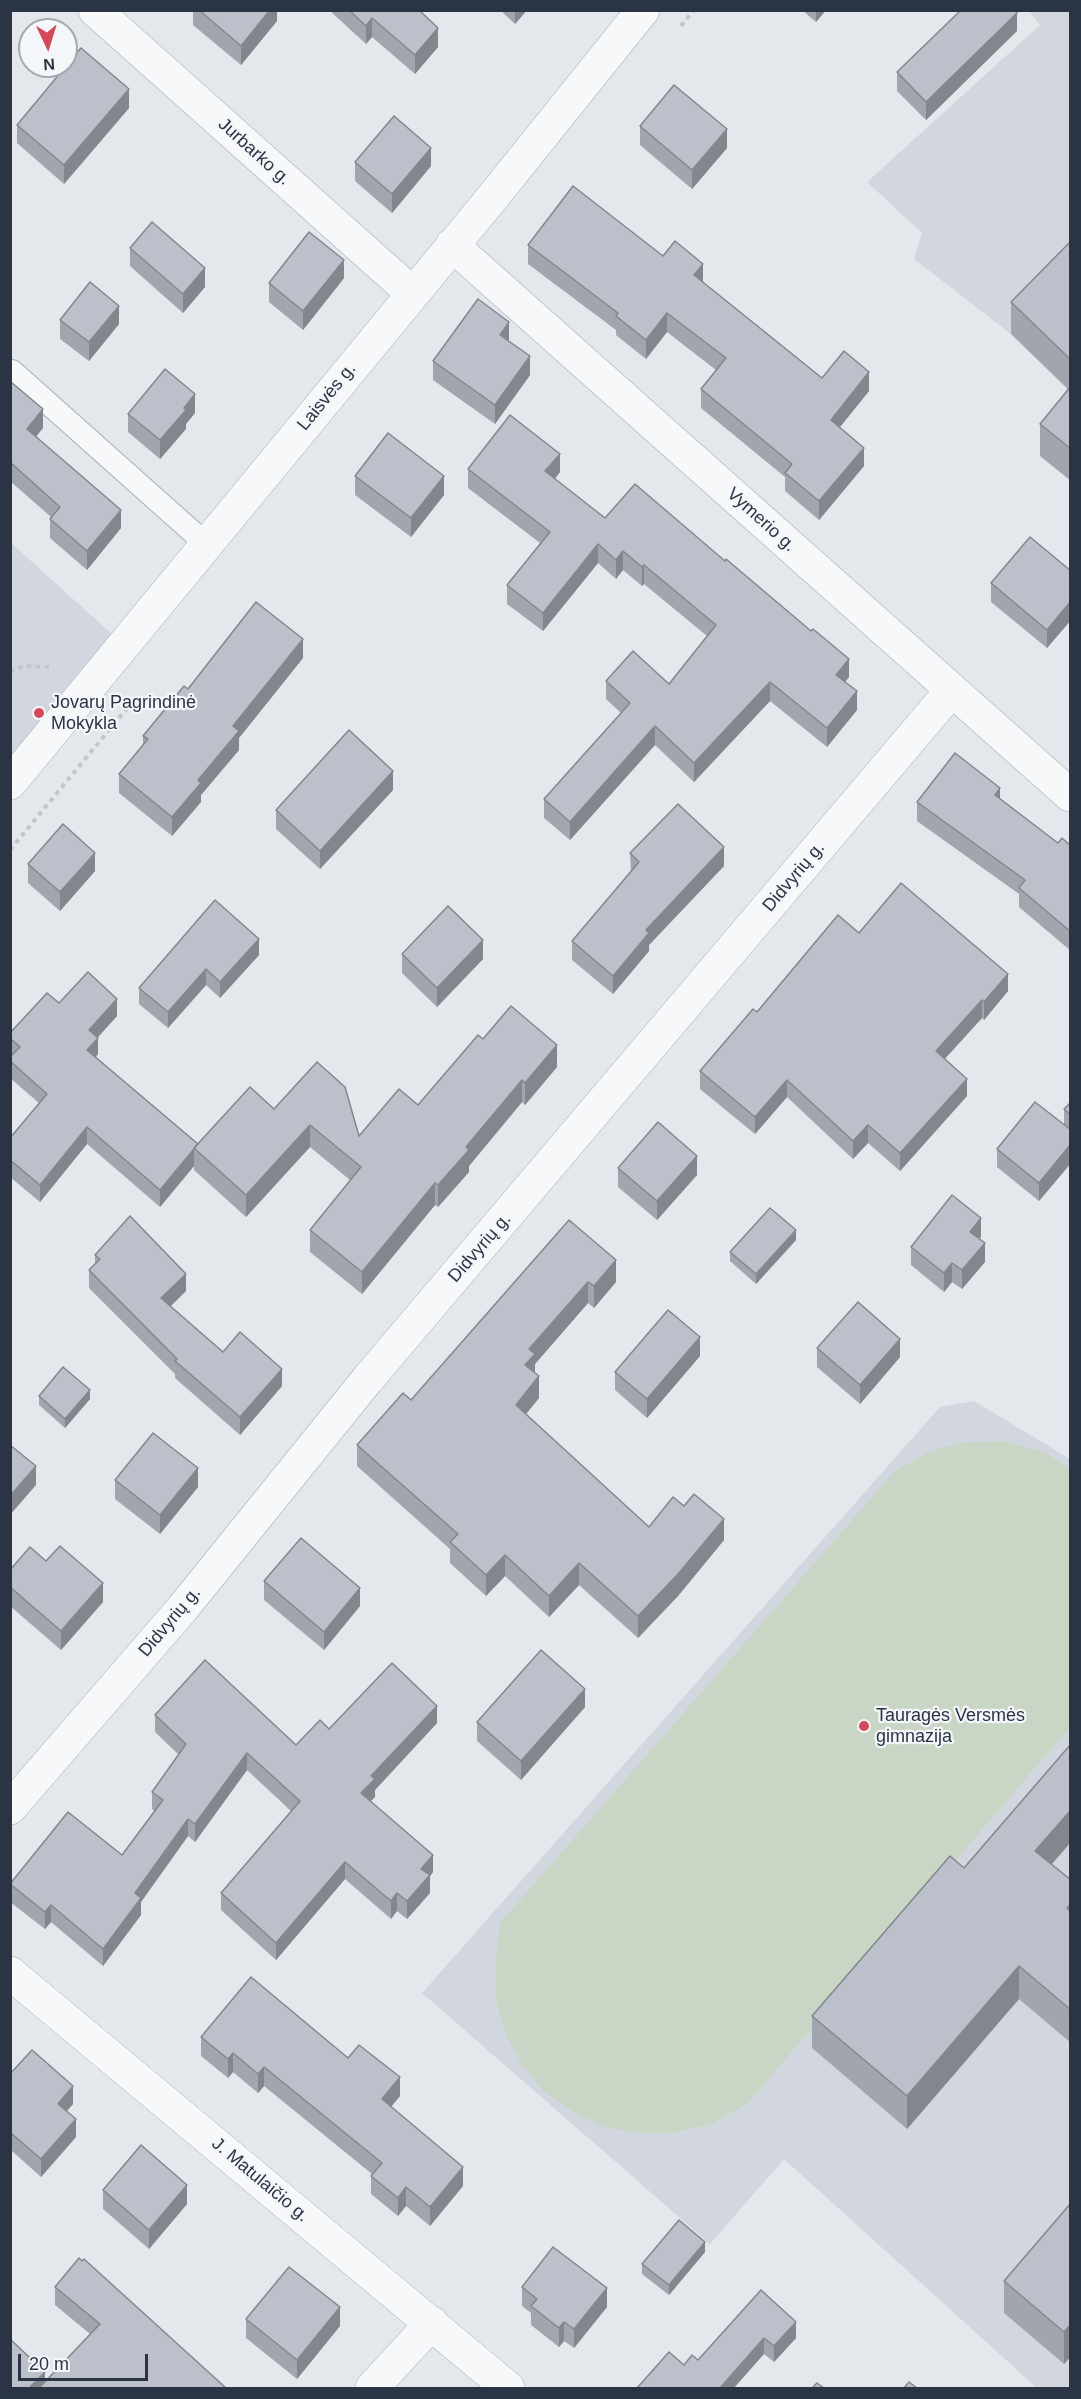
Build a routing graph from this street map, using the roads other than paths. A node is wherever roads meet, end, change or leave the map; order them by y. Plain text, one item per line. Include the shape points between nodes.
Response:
1 (95, 10) edge
2 (643, 10) edge
3 (452, 245) junction
4 (412, 293) junction
5 (12, 371) dead end
6 (206, 543) junction
7 (952, 690) junction
8 (10, 783) edge
9 (1071, 795) edge
10 (10, 1808) edge
11 (10, 1973) edge
12 (432, 2323) junction
13 (372, 2388) edge
14 (508, 2388) edge

1 - 4 street, Jurbarko g.
2 - 3 street, Laisvės g.
3 - 4 street, Laisvės g.
3 - 7 street, Vymerio g.
4 - 6 street, Laisvės g.
5 - 6 lane
6 - 8 street, Laisvės g.
7 - 9 street, Vymerio g.
7 - 10 street, Didvyrių g. via 367,1380 182,1609
11 - 12 street, J. Matulaičio g.
12 - 13 street
12 - 14 street, J. Matulaičio g.

